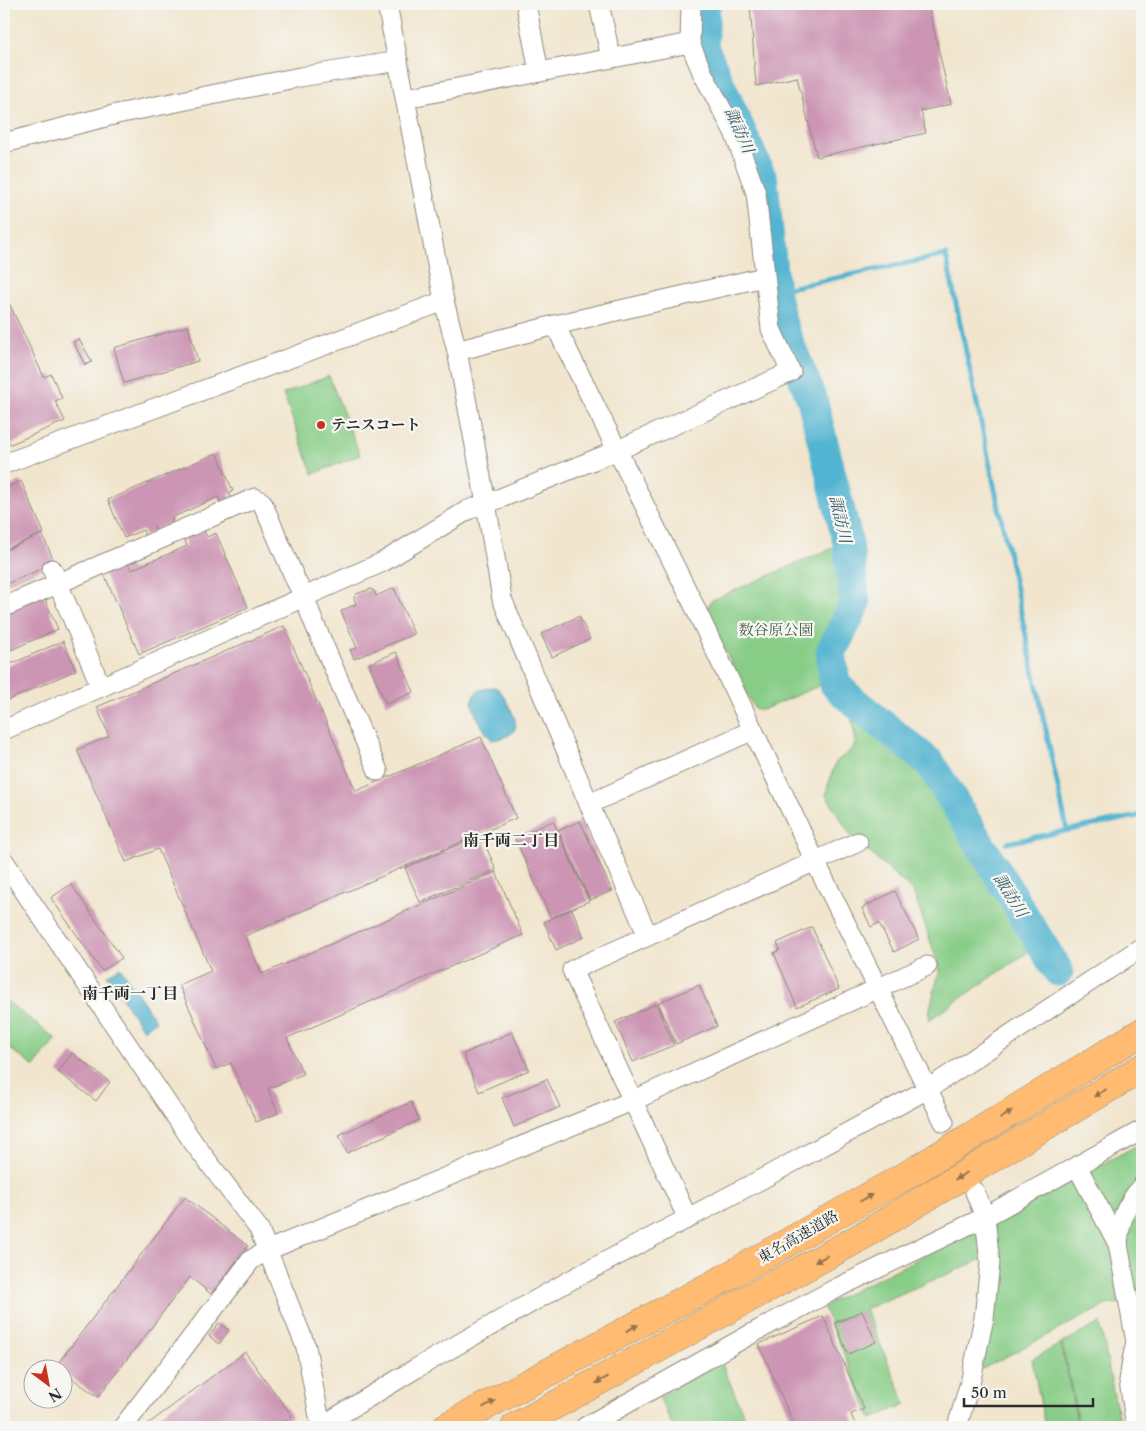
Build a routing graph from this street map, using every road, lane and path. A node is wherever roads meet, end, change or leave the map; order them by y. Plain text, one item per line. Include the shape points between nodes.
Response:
1 (387, 4) edge
2 (526, 4) edge
3 (599, 4) edge
4 (691, 4) edge
5 (690, 43) junction
6 (610, 58) junction
7 (398, 61) junction
8 (539, 72) junction
9 (406, 98) junction
10 (4, 143) edge
11 (764, 277) junction
12 (444, 301) junction
13 (555, 325) junction
14 (457, 351) junction
15 (618, 450) junction
16 (4, 464) edge
17 (486, 503) junction
18 (55, 576) junction
19 (304, 596) junction
20 (4, 607) edge
21 (101, 687) junction
22 (4, 730) edge
23 (752, 730) junction
24 (378, 771) dead end
25 (589, 804) junction
26 (858, 842) dead end
27 (4, 861) edge
28 (814, 861) junction
29 (648, 936) junction
30 (1142, 947) edge
31 (928, 966) dead end
32 (879, 989) junction
33 (1142, 1032) edge
34 (1142, 1068) edge
35 (928, 1089) junction
36 (632, 1101) junction
37 (944, 1122) dead end
38 (1142, 1130) edge
39 (1076, 1166) junction
40 (1142, 1186) edge
41 (975, 1192) dead end
42 (985, 1217) junction
43 (688, 1219) junction
44 (1118, 1244) junction
45 (268, 1250) junction
46 (1139, 1333) edge
47 (123, 1427) edge
48 (321, 1427) edge
49 (446, 1427) edge
50 (515, 1427) edge
51 (585, 1427) edge
52 (957, 1427) edge
53 (1136, 1427) edge

1 - 7 street
2 - 8 street
3 - 6 street
4 - 5 street
5 - 6 street
5 - 11 street via 734,132 756,193
6 - 8 street
7 - 9 street
7 - 10 street via 117,114
8 - 9 street
9 - 12 street
11 - 13 street
11 - 15 street via 771,329 791,372
12 - 14 street
12 - 16 street
13 - 14 street
13 - 15 street
14 - 17 street
15 - 17 street
15 - 23 street
17 - 19 street via 468,510 383,562
17 - 25 street via 502,599
18 - 19 street via 255,498 262,502
18 - 20 street
18 - 21 street
19 - 21 street
19 - 24 street
21 - 22 street
23 - 25 street
23 - 28 street
25 - 29 street
26 - 28 street
27 - 45 street via 193,1142 259,1229
28 - 29 street
28 - 32 street
29 - 36 street via 572,970
30 - 35 street
31 - 32 street
32 - 35 street
32 - 36 street
49 -> 33 highway, 東名高速道路 via 740,1270 918,1168
34 -> 50 highway, 東名高速道路 via 857,1239
35 - 37 street
35 - 43 street
36 - 43 street
36 - 45 street
38 - 39 street
39 - 42 street
39 - 44 street
40 - 44 street via 1119,1227
41 - 42 street
42 - 51 street via 839,1287
42 - 52 street via 990,1263 984,1318
43 - 48 street via 569,1281
44 - 46 street
45 - 47 street via 251,1260
45 - 48 street via 306,1346
46 - 53 street via 1129,1381

